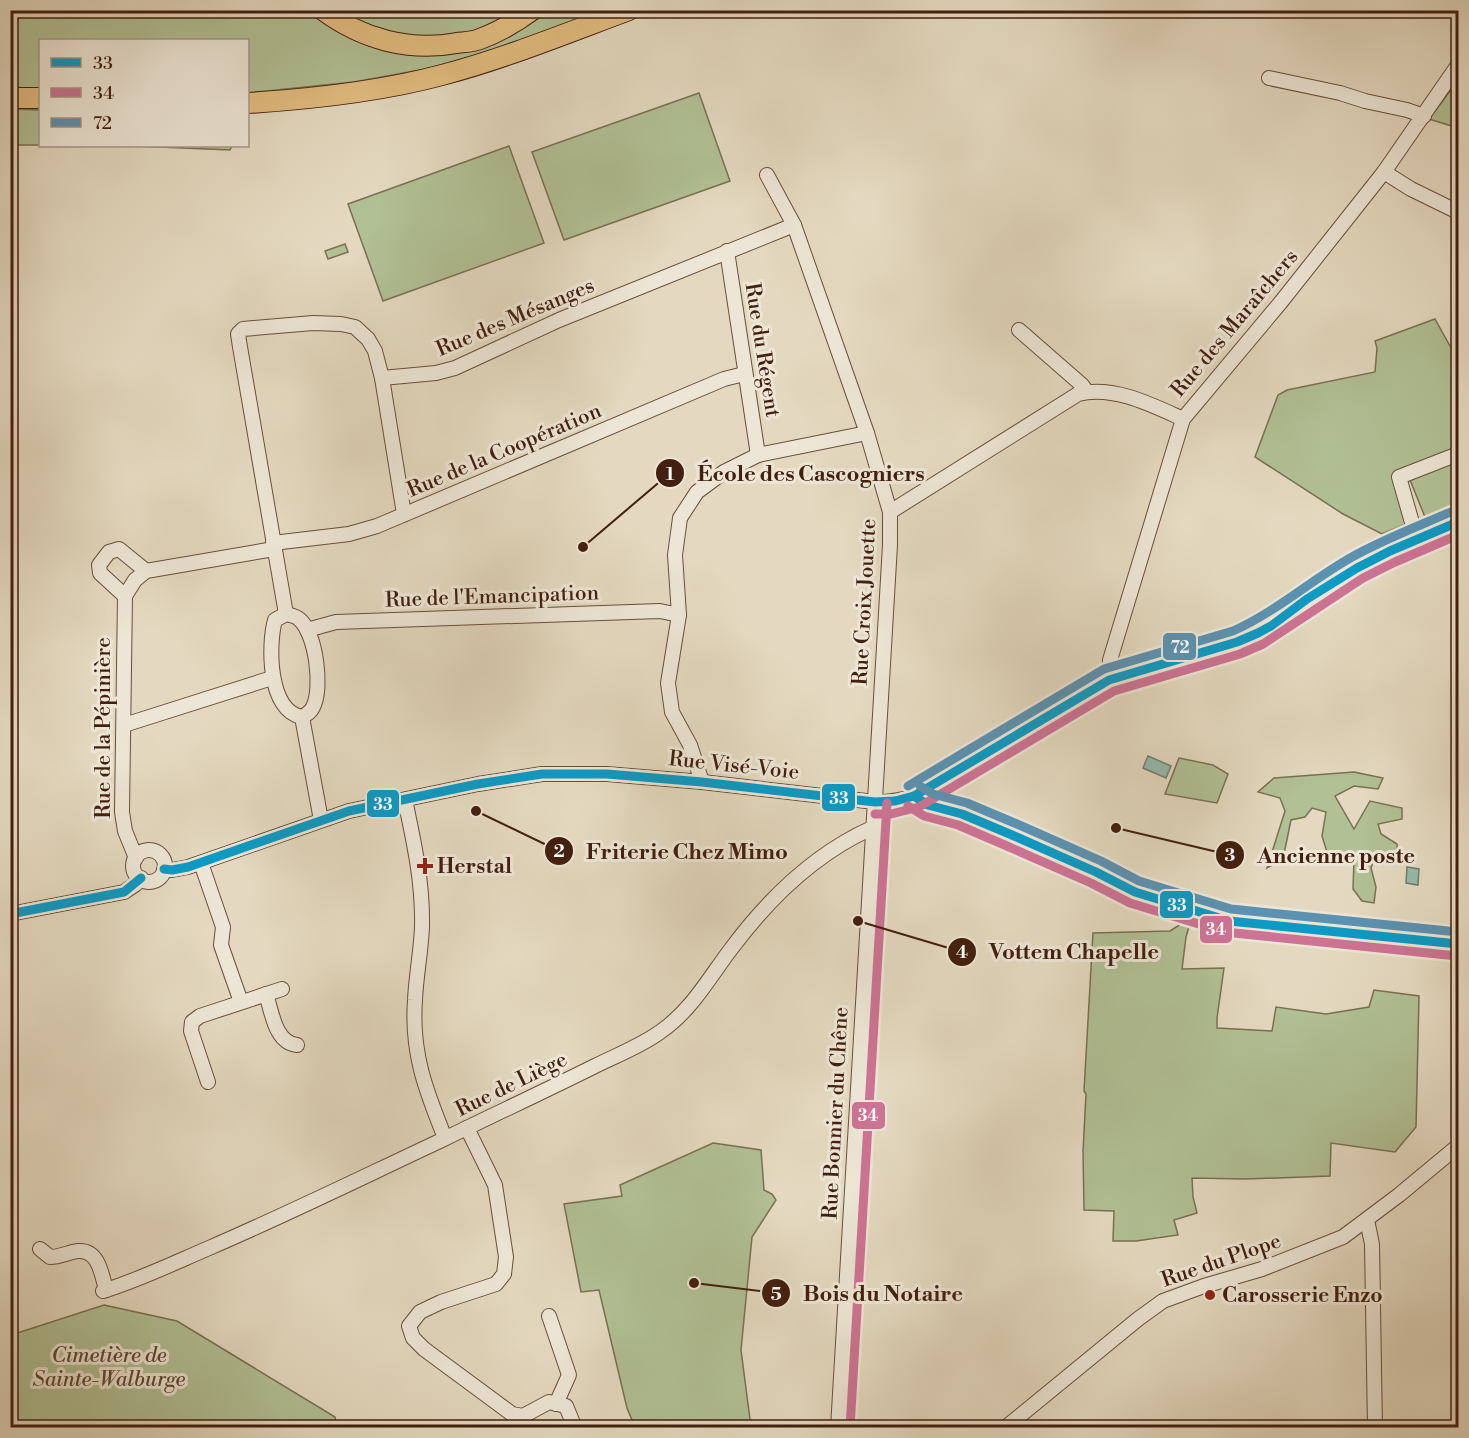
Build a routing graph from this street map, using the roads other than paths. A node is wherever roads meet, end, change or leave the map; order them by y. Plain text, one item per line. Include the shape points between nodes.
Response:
1 (323, 10) edge
2 (532, 10) edge
3 (629, 10) edge
4 (1458, 65) edge
5 (1269, 78) dead end
6 (10, 98) edge
7 (39, 98) edge
8 (249, 103) edge
9 (1424, 116) junction
10 (1384, 172) junction
11 (767, 175) dead end
12 (1458, 212) edge
13 (794, 225) junction
14 (727, 251) junction
15 (1019, 330) dead end
16 (744, 374) junction
17 (382, 378) junction
18 (1087, 392) junction
19 (1183, 419) junction
20 (867, 433) junction
21 (1458, 454) edge
22 (758, 455) junction
23 (890, 512) junction
24 (404, 514) junction
25 (1458, 522) edge
26 (1417, 540) junction
27 (274, 546) junction
28 (146, 571) junction
29 (125, 596) junction
30 (286, 614) junction
31 (679, 615) junction
32 (307, 630) junction
33 (272, 678) junction
34 (1109, 680) junction
35 (302, 717) junction
36 (124, 725) junction
37 (702, 782) junction
38 (914, 796) junction
39 (405, 800) junction
40 (874, 802) junction
41 (321, 820) junction
42 (872, 828) junction
43 (136, 858) junction
44 (201, 863) junction
45 (164, 869) junction
46 (141, 878) junction
47 (10, 914) edge
48 (1458, 944) edge
49 (282, 989) dead end
50 (266, 994) junction
51 (241, 1002) junction
52 (297, 1045) dead end
53 (208, 1082) dead end
54 (467, 1128) junction
55 (445, 1138) junction
56 (1458, 1146) edge
57 (1367, 1220) junction
58 (40, 1250) dead end
59 (549, 1316) dead end
60 (556, 1404) junction
61 (1458, 1427) edge
62 (575, 1428) edge
63 (838, 1428) edge
64 (1005, 1428) edge
65 (1375, 1428) edge
66 (1452, 1428) edge

1 - 2 highway via 371,37 438,47 478,40 504,29
3 - 8 highway via 442,75 307,99
4 - 9 street, Rue des Maraîchers
5 - 9 street
6 - 7 highway
9 - 10 street, Rue des Maraîchers
10 - 12 street
10 - 19 street, Rue des Maraîchers
11 - 13 street, Rue Croix Jouette
13 - 14 street, Rue des Mésanges
13 - 20 street, Rue Croix Jouette
14 - 16 street, Rue du Régent
14 - 17 street, Rue des Mésanges via 455,368
15 - 18 street
16 - 22 street, Rue du Régent
16 - 24 street, Rue de la Coopération
17 - 24 street
17 - 27 street via 373,345 360,330 349,325 254,327 243,328 238,334
18 - 19 street via 1146,402
18 - 23 street
19 - 34 street, Rue des Maraîchers via 1110,660
20 - 22 street
20 - 23 street, Rue Croix Jouette
21 - 26 street via 1399,477
22 - 31 street via 724,472 697,492 680,518 675,555
23 - 40 street, Rue Croix Jouette
24 - 27 street, Rue de la Coopération via 361,531
25 - 26 street, Rue Visé-Voie
26 - 34 street, Rue Visé-Voie via 1358,568 1258,633
27 - 28 street, Rue de la Coopération
27 - 30 street
28 - 29 street
28 - 29 street via 119,549 110,552 99,565 100,573
29 - 36 street, Rue de la Pépinière
30 - 32 street via 300,620
30 - 33 street via 275,620 273,629
31 - 32 street, Rue de l'Emancipation via 660,611 336,622
31 - 37 street via 668,684 672,712 690,745
32 - 35 street via 317,681 314,706
33 - 35 street via 292,714
33 - 36 street
34 - 38 street, Rue Visé-Voie
35 - 41 street
36 - 43 street, Rue de la Pépinière via 122,812
37 - 39 street, Rue Visé-Voie via 607,774 542,774
37 - 40 street, Rue Visé-Voie
38 - 40 street, Rue Visé-Voie
38 - 48 street via 928,805 1012,835 1135,892 1229,921
39 - 41 street, Rue Visé-Voie
39 - 55 street via 421,891 422,928 414,1002 417,1060
40 - 42 street, Rue Bonnier du Chêne
41 - 44 street, Rue Visé-Voie
42 - 54 street, Rue de Liège via 799,873 782,888 688,1008 659,1034
42 - 63 street, Rue Bonnier du Chêne
43 - 45 street via 146,850 157,852 164,860
43 - 46 street via 134,870
44 - 45 street, Rue Visé-Voie via 179,870
44 - 51 street via 223,927 221,945
45 - 46 street, Rue Visé-Voie via 155,880
46 - 47 street, Rue Visé-Voie via 124,892
49 - 50 street
50 - 51 street
50 - 52 street via 280,1037
51 - 53 street via 200,1016 190,1026
54 - 55 street, Rue de Liège
54 - 60 street via 495,1185 506,1257 504,1274 496,1284 420,1312 409,1326 413,1338 424,1349 512,1414 524,1416 549,1402
55 - 58 street, Rue de Liège via 291,1212 104,1291 98,1262 89,1253 78,1251 50,1257
56 - 57 street, Rue du Plope
57 - 64 street, Rue du Plope via 1343,1237 1308,1252 1163,1301
57 - 65 street via 1372,1244
59 - 60 street via 569,1375
60 - 62 street via 566,1406
61 - 66 street

